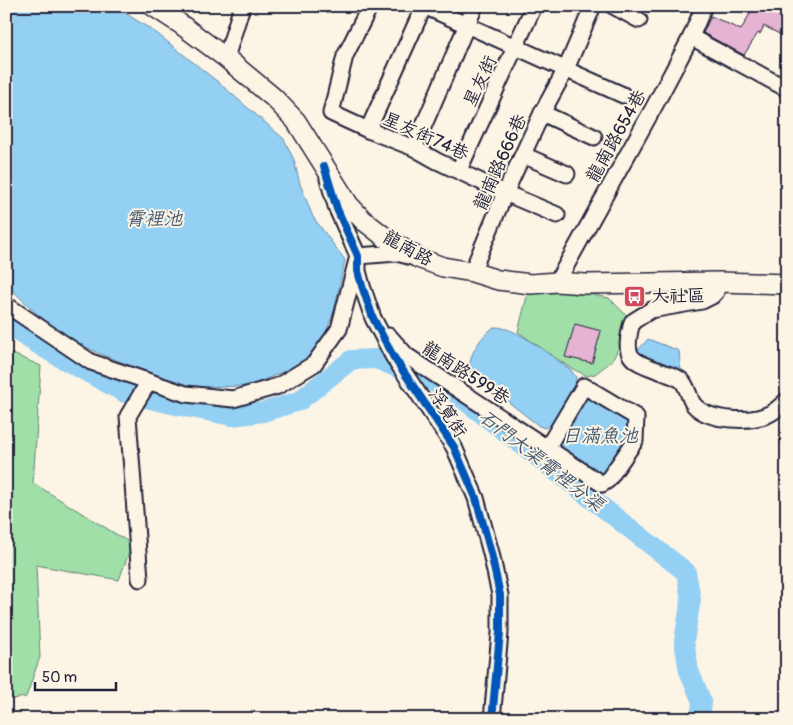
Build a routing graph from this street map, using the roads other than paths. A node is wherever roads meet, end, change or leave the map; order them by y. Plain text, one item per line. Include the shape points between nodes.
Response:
1 (154, 6) edge
2 (242, 6) edge
3 (370, 6) edge
4 (424, 6) edge
5 (475, 6) edge
6 (534, 6) edge
7 (593, 6) edge
8 (613, 6) edge
9 (704, 6) edge
10 (640, 20) dead end
11 (467, 25) junction
12 (691, 37) junction
13 (516, 47) junction
14 (226, 58) junction
15 (566, 69) junction
16 (787, 89) edge
17 (623, 95) dead end
18 (542, 113) junction
19 (368, 130) junction
20 (594, 137) dead end
21 (414, 148) junction
22 (523, 155) junction
23 (324, 166) junction
24 (459, 170) junction
25 (567, 174) dead end
26 (505, 193) junction
27 (557, 216) dead end
28 (358, 256) junction
29 (418, 258) junction
30 (472, 272) junction
31 (557, 282) junction
32 (718, 282) junction
33 (787, 284) edge
34 (11, 308) dead end
35 (373, 318) junction
36 (148, 386) junction
37 (787, 401) edge
38 (547, 448) junction
39 (140, 579) dead end
40 (492, 719) edge

1 - 14 main road, 龍南路
2 - 14 street
3 - 19 street, 星友街74巷 via 345,56 331,113
4 - 11 street
4 - 19 street
5 - 11 street
6 - 13 street, 星友街
7 - 15 street, 龍南路666巷
8 - 10 street
9 - 12 street, 龍南路654巷
11 - 13 street
11 - 21 street
12 - 16 street
12 - 31 street, 龍南路654巷
13 - 15 street
13 - 24 street, 星友街
14 - 23 main road, 龍南路 via 296,121
15 - 17 street
15 - 18 street, 龍南路666巷
18 - 20 street
18 - 22 street, 龍南路666巷
19 - 21 street, 星友街74巷
21 - 24 street, 星友街74巷
22 - 25 street
22 - 26 street, 龍南路666巷
23 - 28 street, 浮筧街 via 337,209
23 - 29 main road, 龍南路 via 349,205 363,220
24 - 26 street, 星友街74巷
26 - 27 street, 星友街74巷
26 - 30 street, 龍南路666巷
28 - 29 street via 397,254
28 - 35 street, 浮筧街 via 358,271
28 - 36 street via 339,329 314,364 278,386 233,399
29 - 30 main road, 龍南路
30 - 31 main road, 龍南路 via 498,280 531,284
31 - 32 main road, 龍南路
32 - 33 main road, 龍南路
32 - 37 street via 716,292 702,301 651,310 632,322 627,346 629,354 640,364 683,382 694,405 702,412 731,420 746,419 771,413
34 - 36 street via 91,362
35 - 38 street, 龍南路599巷 via 406,356
35 - 40 street, 浮筧街 via 392,356 454,447 476,498 500,595
36 - 39 street via 128,416
38 - 38 street, 龍南路599巷 via 602,484 635,441 636,417 584,386

